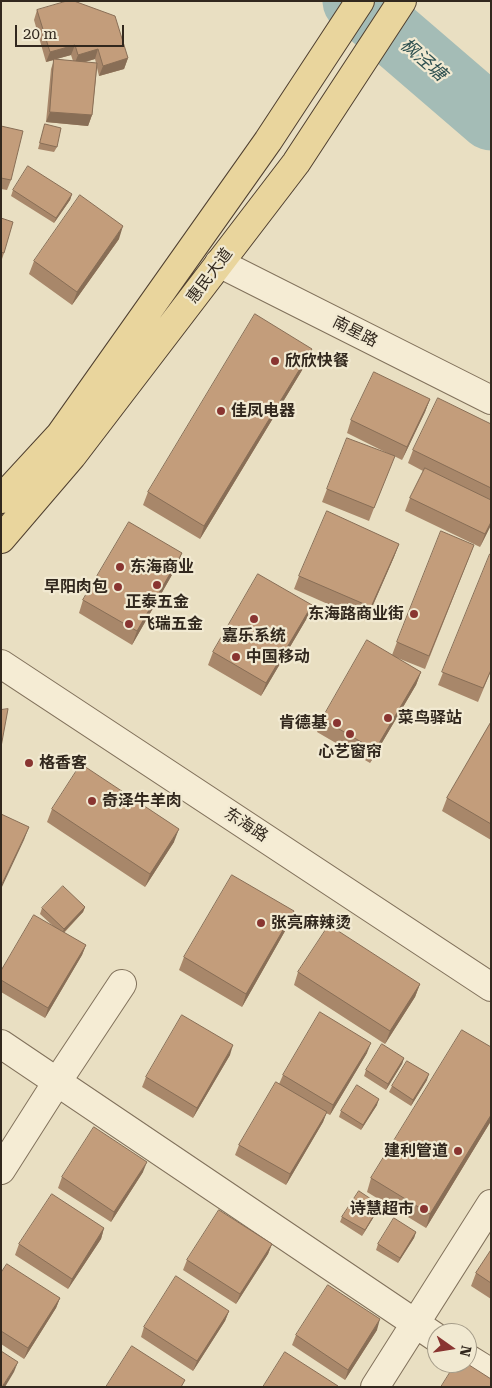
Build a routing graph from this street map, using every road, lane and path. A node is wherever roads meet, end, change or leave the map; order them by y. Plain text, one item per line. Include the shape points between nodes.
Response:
1 (360, 1) edge
2 (402, 1) edge
3 (220, 263) junction
4 (491, 400) edge
5 (1, 499) edge
6 (1, 539) edge
7 (1, 664) edge
8 (122, 984) dead end
9 (491, 987) edge
10 (1, 1044) edge
11 (57, 1082) junction
12 (1, 1170) edge
13 (491, 1204) edge
14 (426, 1331) edge
15 (477, 1364) edge
16 (491, 1373) edge
17 (375, 1387) edge

1 - 5 main road, 惠民大道 via 268,141 60,434
2 - 3 main road, 惠民大道 via 296,163
3 - 4 street, 南星路
3 - 6 main road, 惠民大道 via 72,456
7 - 9 street, 东海路
8 - 11 street
10 - 11 street
11 - 12 street
11 - 14 street
13 - 14 street
14 - 17 street
15 - 16 street

